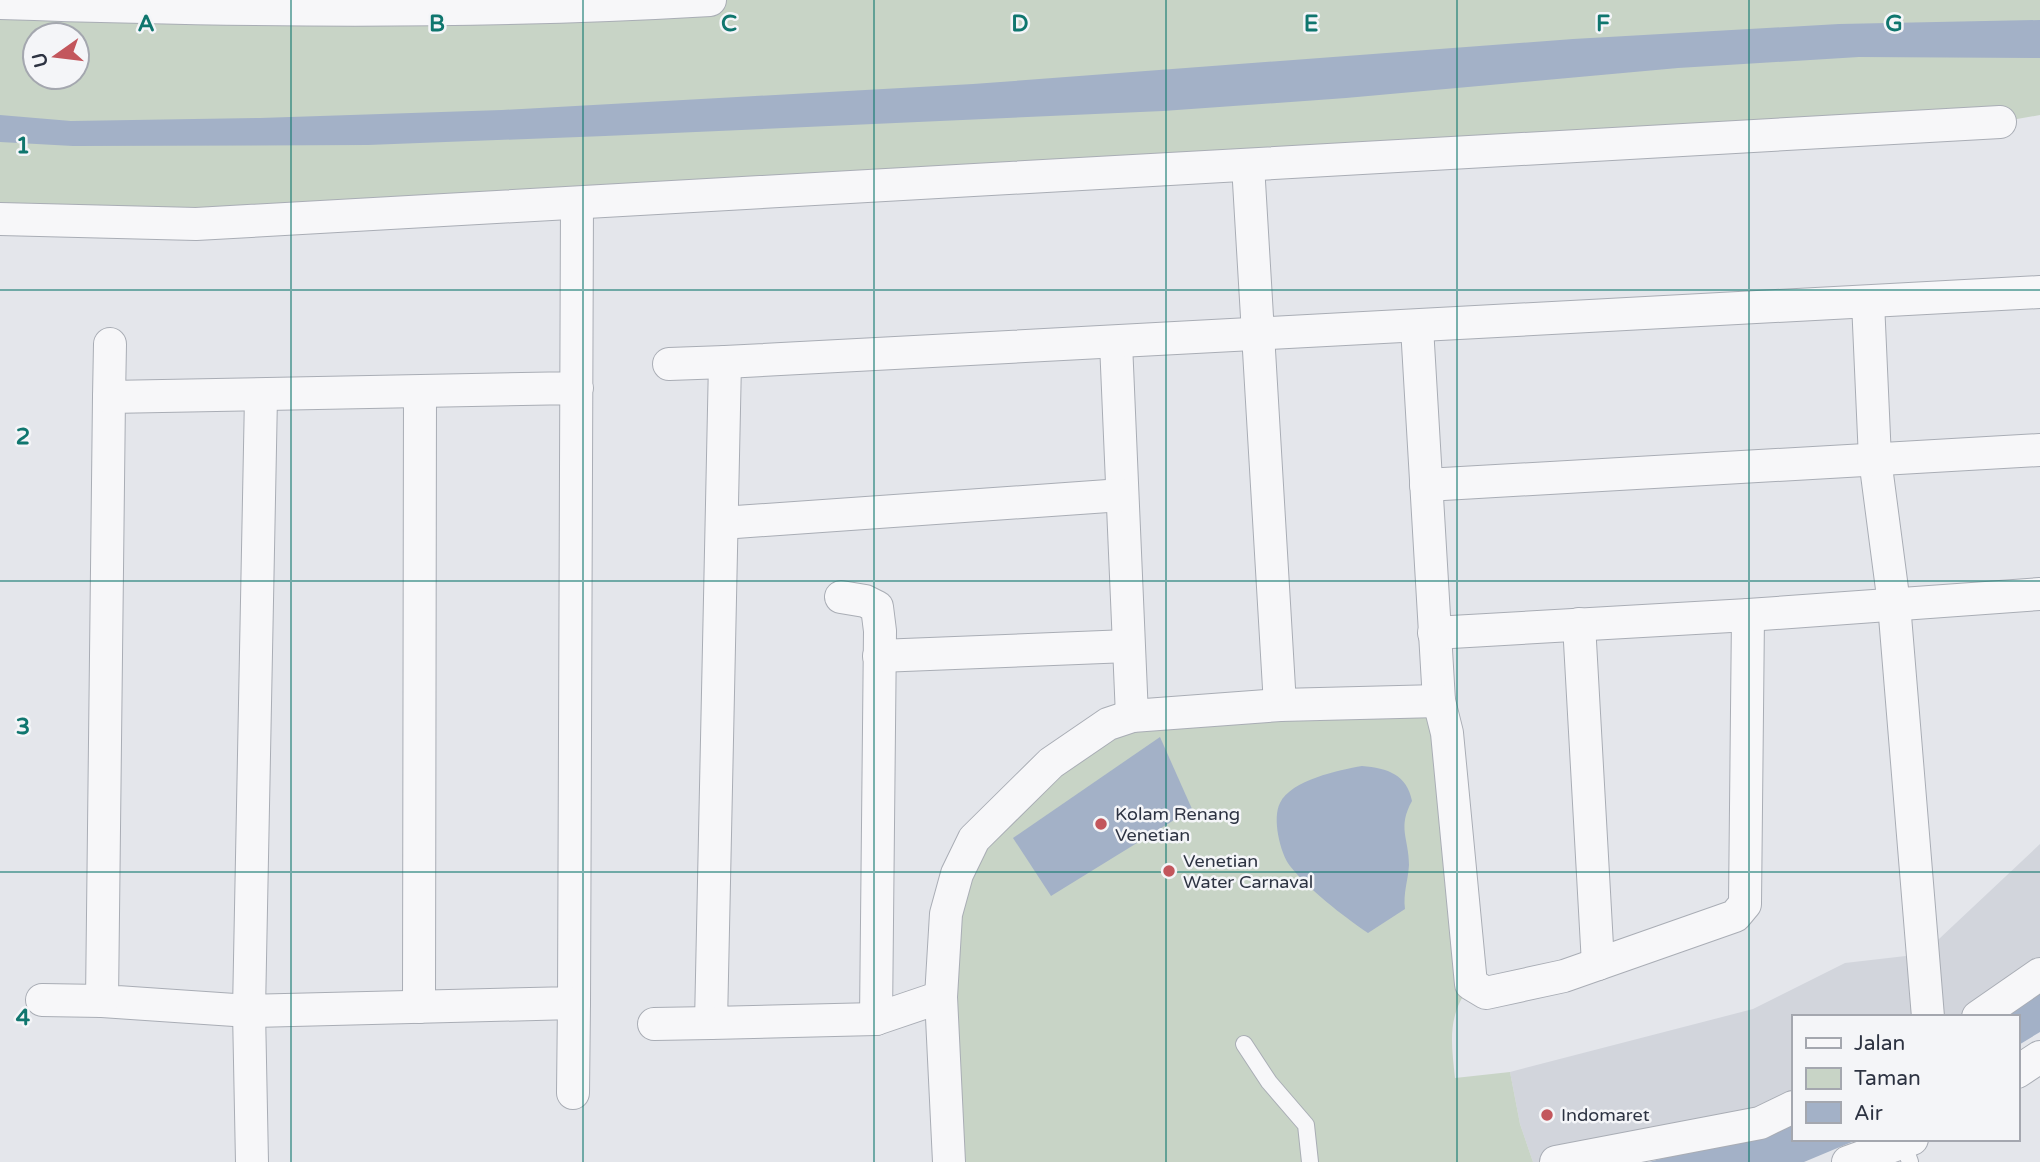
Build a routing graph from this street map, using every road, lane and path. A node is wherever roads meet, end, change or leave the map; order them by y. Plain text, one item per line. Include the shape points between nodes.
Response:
1 (710, 0) edge
2 (0, 3) edge
3 (153, 4) edge
4 (582, 4) edge
5 (2000, 122) dead end
6 (1248, 165) junction
7 (577, 203) junction
8 (0, 219) edge
9 (2040, 292) edge
10 (1868, 302) junction
11 (1417, 327) junction
12 (1259, 335) junction
13 (1116, 343) junction
14 (110, 344) dead end
15 (725, 362) junction
16 (669, 364) dead end
17 (577, 388) junction
18 (420, 392) junction
19 (261, 396) junction
20 (109, 397) junction
21 (2040, 450) edge
22 (1875, 459) junction
23 (1426, 485) junction
24 (1122, 495) junction
25 (722, 523) junction
26 (2040, 594) edge
27 (841, 597) dead end
28 (1894, 604) junction
29 (1748, 615) junction
30 (1579, 624) junction
31 (1434, 634) junction
32 (1128, 646) junction
33 (879, 656) junction
34 (1438, 701) junction
35 (1280, 705) junction
36 (1132, 716) junction
37 (1598, 964) junction
38 (2040, 974) edge
39 (941, 997) junction
40 (41, 1000) dead end
41 (102, 1001) junction
42 (573, 1003) junction
43 (419, 1007) junction
44 (249, 1011) junction
45 (1928, 1015) edge
46 (1981, 1015) edge
47 (876, 1019) junction
48 (711, 1023) junction
49 (654, 1024) dead end
50 (1244, 1044) dead end
51 (2040, 1057) edge
52 (2019, 1071) edge
53 (573, 1093) dead end
54 (1792, 1107) edge
55 (1908, 1149) edge
56 (252, 1162) edge
57 (949, 1162) edge
58 (1310, 1162) edge
59 (1556, 1162) edge
60 (1848, 1162) edge

1 - 4 street
2 - 3 street
3 - 4 street
5 - 6 street
6 - 7 street
6 - 12 street
7 - 8 street via 196,223
7 - 17 street
9 - 10 street
10 - 11 street
10 - 22 street
11 - 12 street
11 - 23 street
12 - 13 street
12 - 35 street
13 - 15 street
13 - 24 street
14 - 20 street
15 - 16 street
15 - 25 street
17 - 18 street
17 - 42 street
18 - 19 street
18 - 43 street
19 - 20 street
19 - 44 street
20 - 41 street
21 - 22 street
22 - 23 street
22 - 28 street
23 - 31 street
24 - 25 street
24 - 32 street
25 - 48 street
26 - 28 street
27 - 33 street via 877,607
28 - 29 street
28 - 45 street
29 - 30 street
29 - 37 street via 1745,904 1735,916
30 - 31 street
30 - 37 street
31 - 34 street
32 - 33 street
32 - 36 street
33 - 47 street
34 - 35 street
34 - 37 street via 1447,733 1471,984 1486,993
35 - 36 street
36 - 39 street via 1108,724 1051,763 974,839 957,874 946,914
38 - 46 street
39 - 47 street
39 - 57 street
40 - 41 street
41 - 44 street
42 - 43 street
42 - 53 street
43 - 44 street
44 - 56 street
47 - 48 street
48 - 49 street
50 - 58 lane via 1306,1125
51 - 52 street
54 - 59 street via 1760,1123
55 - 60 street

